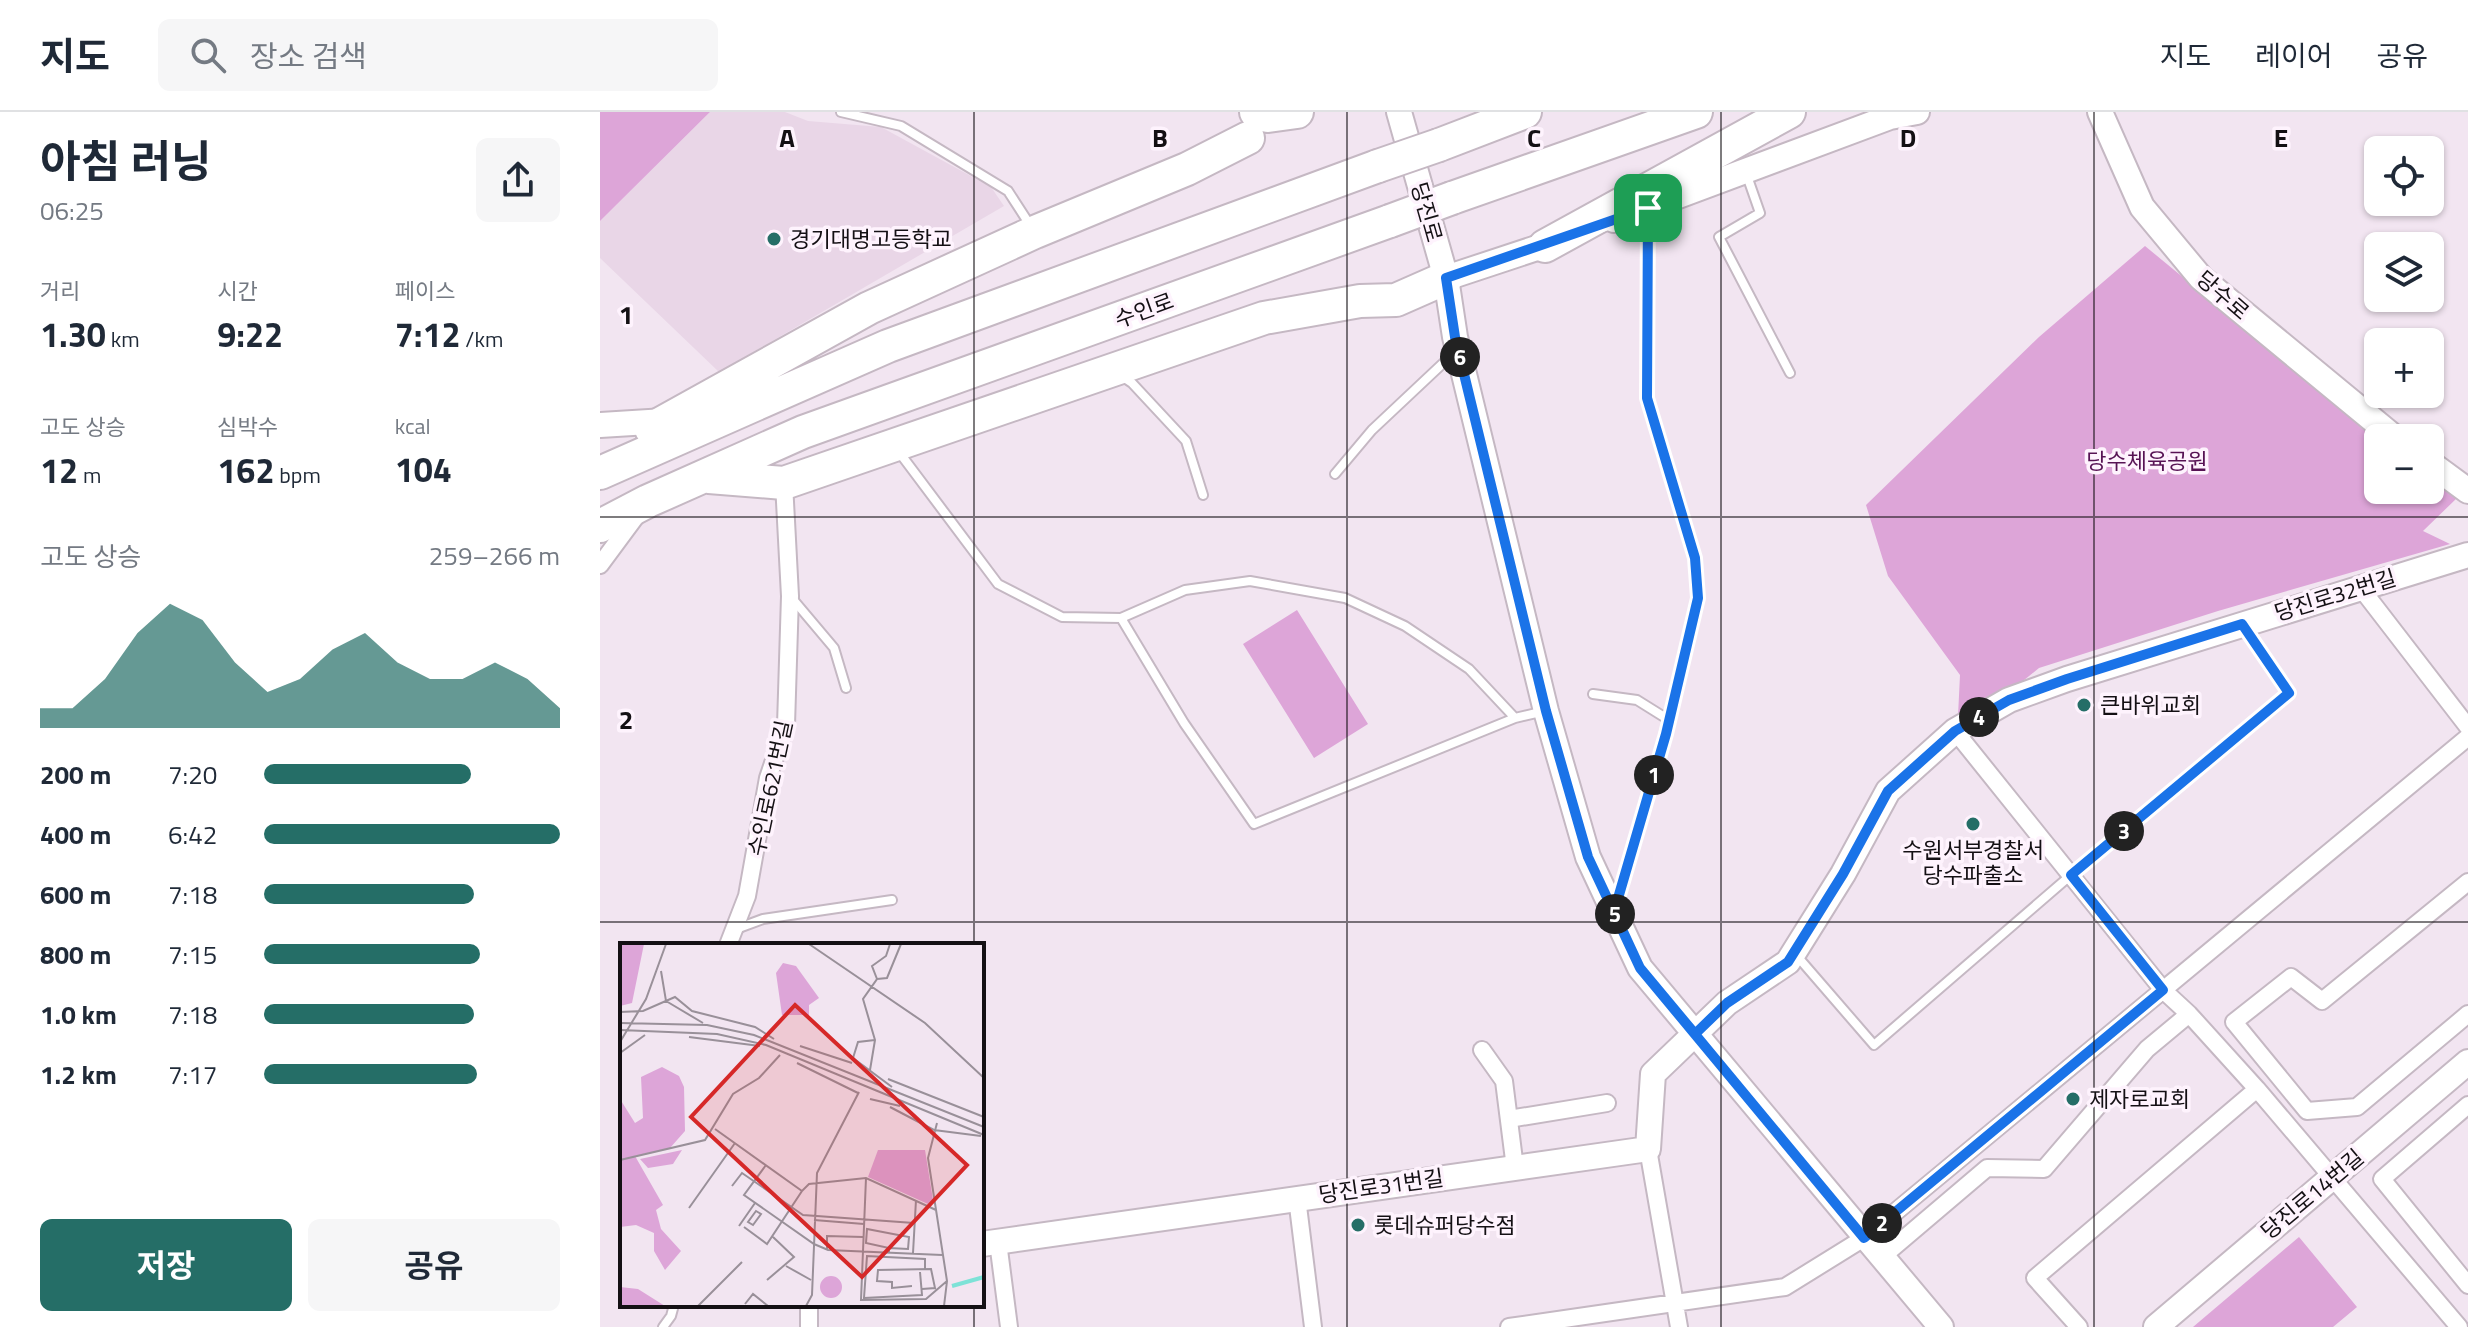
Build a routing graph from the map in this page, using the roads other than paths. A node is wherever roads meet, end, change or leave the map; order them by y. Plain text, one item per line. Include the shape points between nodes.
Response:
1 (841, 112) edge
2 (1297, 112) edge
3 (1399, 112) edge
4 (1525, 112) edge
5 (1696, 112) edge
6 (1789, 112) edge
7 (1917, 112) edge
8 (2100, 112) edge
9 (1252, 125) edge
10 (1746, 172) junction
11 (1648, 208) junction
12 (1035, 232) junction
13 (1545, 246) junction
14 (1446, 278) junction
15 (1458, 349) junction
16 (1113, 370) junction
17 (1790, 373) dead end
18 (665, 421) junction
19 (2378, 424) edge
20 (600, 425) edge
21 (894, 445) junction
22 (600, 462) edge
23 (600, 473) edge
24 (2444, 473) edge
25 (1335, 474) dead end
26 (706, 476) junction
27 (784, 483) junction
28 (2468, 491) edge
29 (1203, 495) dead end
30 (648, 501) junction
31 (600, 526) edge
32 (2468, 555) edge
33 (600, 565) edge
34 (2360, 587) junction
35 (790, 596) junction
36 (1121, 618) junction
37 (2242, 624) junction
38 (846, 688) dead end
39 (1593, 694) dead end
40 (1546, 711) junction
41 (1515, 718) junction
42 (1669, 720) junction
43 (2468, 727) edge
44 (1955, 731) junction
45 (2468, 737) edge
46 (2071, 875) junction
47 (2468, 882) edge
48 (892, 900) dead end
49 (1614, 912) junction
50 (732, 937) edge
51 (1794, 953) junction
52 (2163, 990) junction
53 (2189, 1014) junction
54 (2468, 1014) edge
55 (1695, 1034) junction
56 (1482, 1050) dead end
57 (2468, 1062) edge
58 (2257, 1089) junction
59 (1607, 1103) dead end
60 (2468, 1105) edge
61 (1509, 1119) junction
62 (1648, 1149) junction
63 (1515, 1168) junction
64 (2331, 1178) junction
65 (1297, 1198) junction
66 (1864, 1238) junction
67 (990, 1243) edge
68 (1881, 1258) junction
69 (2468, 1285) edge
70 (1675, 1303) junction
71 (673, 1307) edge
72 (663, 1327) edge
73 (1009, 1327) edge
74 (1313, 1327) edge
75 (1509, 1327) edge
76 (1679, 1327) edge
77 (1941, 1327) edge
78 (2079, 1327) edge
79 (2156, 1327) edge
80 (2459, 1327) edge

1 - 12 lane via 901,126 994,182 1008,191
2 - 9 highway via 1268,116
3 - 14 street, 당진로
4 - 23 highway, bridge via 888,346
5 - 26 highway, 수인로, bridge via 803,432
6 - 13 highway
7 - 10 street via 1890,117
8 - 19 street, 당수로 via 2142,207 2201,278
9 - 12 highway via 1187,169
10 - 11 street
10 - 17 lane via 1760,213 1719,237
11 - 13 street
11 - 42 lane via 1647,398 1695,558 1698,598
12 - 18 highway via 869,308
13 - 14 street
14 - 15 street, 당진로
14 - 16 highway via 1396,300 1264,318
15 - 25 lane via 1372,430
15 - 40 street, 당진로
16 - 21 highway
16 - 29 lane via 1186,441
18 - 20 street
18 - 22 highway
21 - 27 highway
21 - 36 lane via 998,584 1062,617
24 - 28 street
26 - 27 highway
26 - 30 highway, 수인로
27 - 35 street, 수인로621번길
30 - 31 highway, 수인로
30 - 33 street
32 - 34 street, 당진로32번길
34 - 37 street, 당진로32번길
34 - 43 street
35 - 38 lane via 834,648
35 - 50 street, 수인로621번길 via 786,725 768,778 747,896
36 - 41 lane via 1185,590 1250,581 1345,598 1405,626 1469,669
36 - 41 lane via 1184,723 1254,824
37 - 44 street, 당진로32번길 via 2024,695
37 - 46 lane via 2289,693
39 - 42 lane via 1637,700
40 - 41 lane
40 - 49 street, 당진로 via 1588,857
42 - 49 lane
44 - 46 street
44 - 51 street, 당진로32번길 via 1888,791
45 - 52 street
46 - 51 lane via 1874,1045
46 - 52 street
47 - 54 street via 2322,1001 2291,977 2234,1022 2307,1111 2357,1107
48 - 50 lane via 763,919
49 - 55 street, 당진로 via 1640,968
51 - 55 street, 당진로32번길
52 - 53 street
52 - 66 street
53 - 58 street
53 - 68 street via 2147,1049 2044,1169 1987,1168
55 - 62 street via 1653,1074
55 - 66 street, 당진로
56 - 61 street via 1504,1081
57 - 64 street, 당진로14번길
58 - 64 street
58 - 78 street via 2035,1278
59 - 61 street
60 - 69 street via 2382,1179
61 - 63 street
62 - 63 street, 당진로31번길
62 - 70 street
63 - 65 street, 당진로31번길
64 - 79 street, 당진로14번길
64 - 80 street
65 - 67 street, 당진로31번길
65 - 74 street
66 - 68 street, 당진로
66 - 70 street via 1785,1287
67 - 73 street
68 - 77 street, 당진로
70 - 75 street
70 - 76 street
71 - 72 lane

